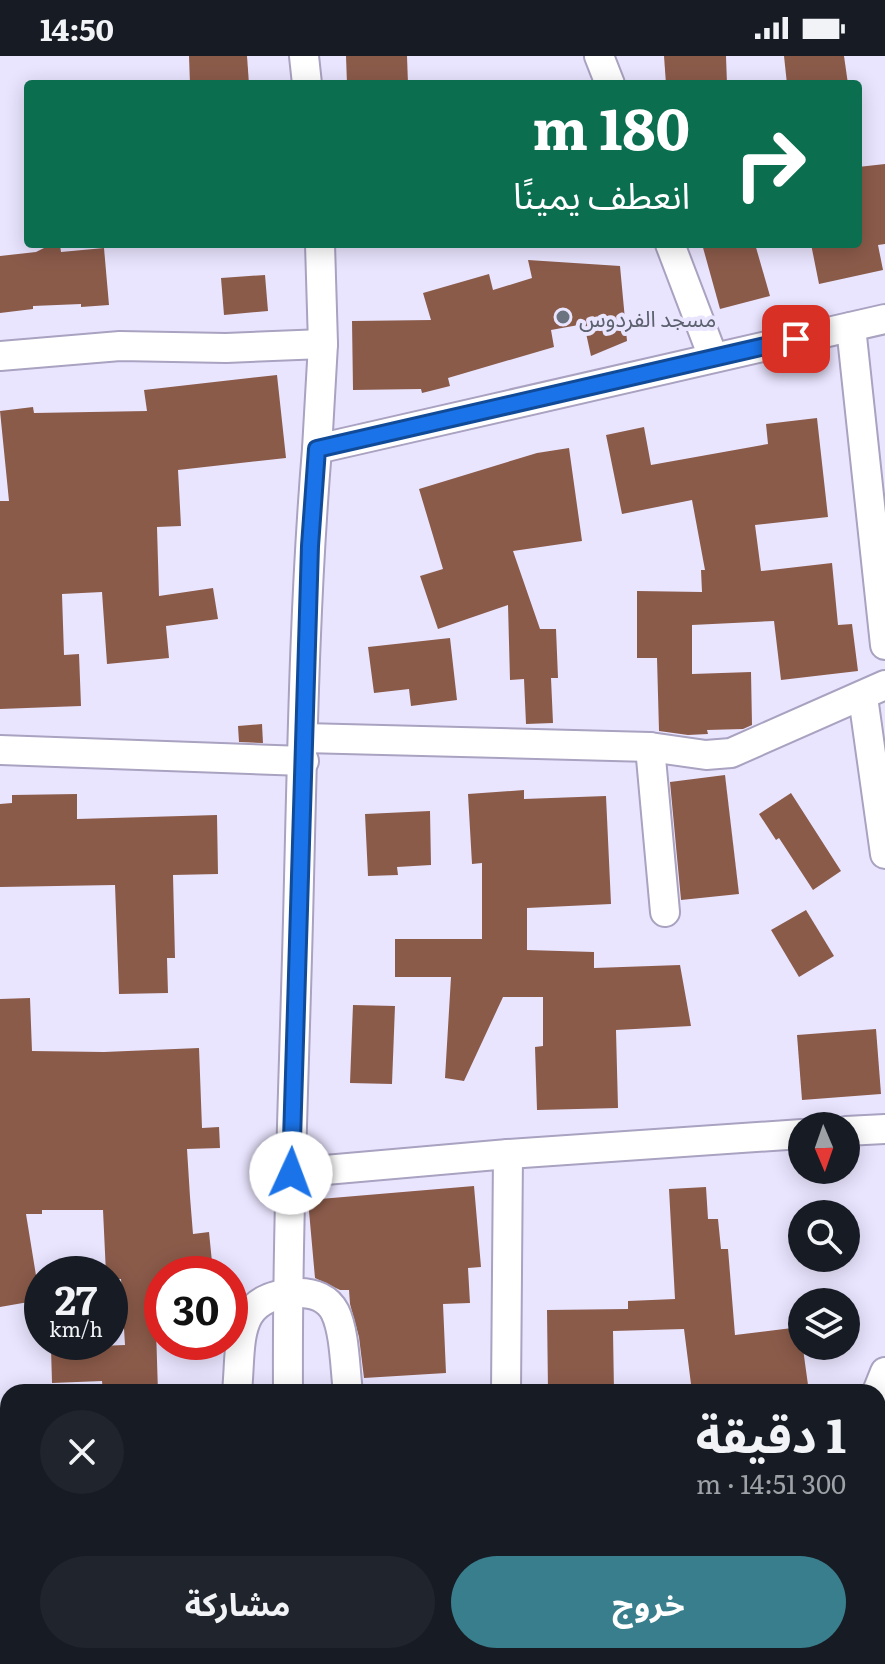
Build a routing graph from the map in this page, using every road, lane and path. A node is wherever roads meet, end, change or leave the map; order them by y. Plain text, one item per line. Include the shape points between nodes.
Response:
1 (304, 56) edge
2 (599, 56) edge
3 (307, 80) edge
4 (608, 80) edge
5 (320, 248) edge
6 (672, 248) edge
7 (885, 319) edge
8 (851, 327) junction
9 (323, 344) junction
10 (0, 356) edge
11 (713, 357) junction
12 (317, 449) junction
13 (885, 645) edge
14 (874, 691) edge
15 (650, 747) junction
16 (0, 750) edge
17 (304, 750) junction
18 (885, 854) edge
19 (665, 912) dead end
20 (885, 1129) edge
21 (860, 1130) edge
22 (788, 1135) edge
23 (508, 1154) junction
24 (291, 1173) junction
25 (287, 1294) junction
26 (238, 1384) edge
27 (288, 1384) edge
28 (347, 1384) edge
29 (506, 1384) edge

1 - 3 street
2 - 4 street
5 - 9 street
6 - 11 street
7 - 8 street
8 - 11 street
8 - 13 street
9 - 10 street via 120,346
9 - 12 street
11 - 12 street
12 - 17 street
14 - 15 street via 731,753
14 - 18 street
15 - 17 street
15 - 19 street
16 - 17 street
17 - 24 street
20 - 21 street
22 - 23 street
23 - 24 street
23 - 29 street
24 - 25 street
25 - 26 street via 259,1302 246,1318
25 - 27 street
25 - 28 street via 322,1297 337,1315

